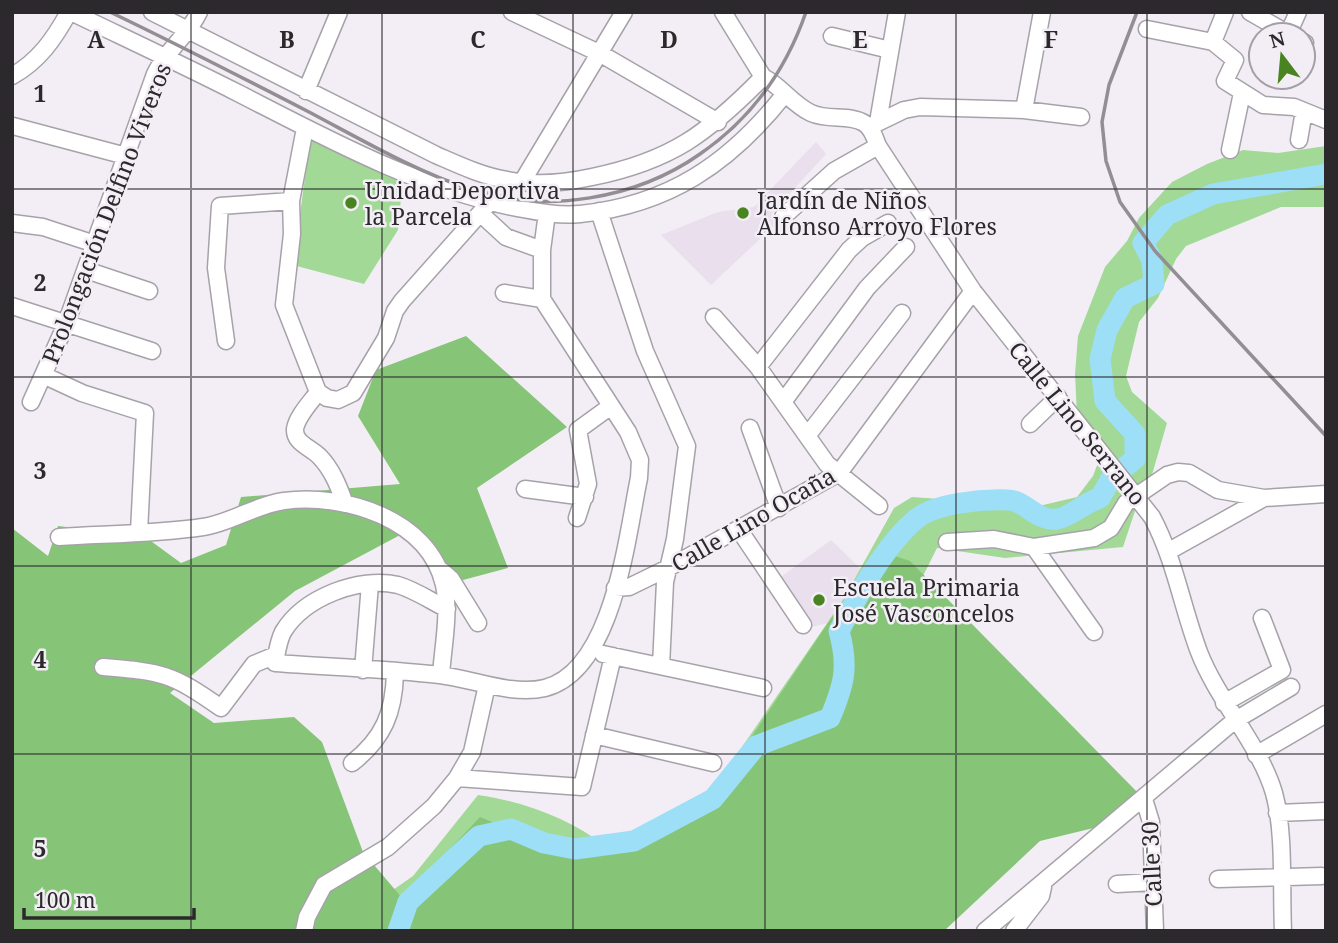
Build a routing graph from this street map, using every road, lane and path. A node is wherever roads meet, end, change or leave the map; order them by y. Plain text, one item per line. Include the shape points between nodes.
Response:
1 (70, 12) edge
2 (152, 12) edge
3 (199, 12) edge
4 (339, 12) edge
5 (512, 12) edge
6 (624, 12) edge
7 (723, 12) edge
8 (897, 12) edge
9 (1042, 12) edge
10 (1225, 12) edge
11 (1250, 12) edge
12 (1266, 21) edge
13 (1147, 29) dead end
14 (191, 31) junction
15 (832, 36) dead end
16 (1213, 43) junction
17 (890, 50) junction
18 (601, 54) junction
19 (165, 57) junction
20 (12, 76) edge
21 (763, 77) junction
22 (306, 92) junction
23 (1242, 93) junction
24 (784, 95) junction
25 (1024, 110) junction
26 (1304, 111) junction
27 (1081, 117) dead end
28 (1326, 120) edge
29 (718, 122) junction
30 (874, 125) junction
31 (13, 126) edge
32 (306, 128) junction
33 (1299, 140) dead end
34 (878, 146) junction
35 (1230, 150) dead end
36 (127, 156) junction
37 (522, 182) junction
38 (291, 201) junction
39 (486, 208) junction
40 (599, 211) junction
41 (547, 213) junction
42 (783, 217) dead end
43 (12, 223) edge
44 (888, 223) dead end
45 (95, 244) junction
46 (906, 247) dead end
47 (542, 250) junction
48 (86, 270) junction
49 (149, 291) dead end
50 (973, 291) junction
51 (504, 293) dead end
52 (542, 299) junction
53 (12, 306) edge
54 (902, 313) dead end
55 (714, 317) dead end
56 (66, 324) junction
57 (226, 341) dead end
58 (152, 351) dead end
59 (758, 368) junction
60 (43, 375) junction
61 (318, 392) junction
62 (1058, 397) junction
63 (31, 402) dead end
64 (783, 402) junction
65 (611, 406) junction
66 (1030, 424) dead end
67 (750, 428) dead end
68 (807, 436) junction
69 (839, 473) junction
70 (525, 489) dead end
71 (1326, 494) edge
72 (1137, 495) junction
73 (585, 496) junction
74 (1264, 498) junction
75 (345, 504) junction
76 (879, 506) dead end
77 (779, 508) junction
78 (577, 518) dead end
79 (740, 531) junction
80 (139, 532) junction
81 (60, 537) dead end
82 (947, 542) dead end
83 (1034, 547) junction
84 (1169, 551) junction
85 (668, 568) junction
86 (440, 570) junction
87 (370, 584) junction
88 (615, 588) junction
89 (447, 609) junction
90 (1262, 618) dead end
91 (478, 623) dead end
92 (803, 625) dead end
93 (1094, 632) dead end
94 (590, 651) junction
95 (276, 655) junction
96 (613, 656) junction
97 (662, 666) junction
98 (103, 667) dead end
99 (363, 670) junction
100 (395, 673) junction
101 (440, 675) junction
102 (487, 685) junction
103 (1290, 687) dead end
104 (763, 688) dead end
105 (1224, 703) junction
106 (1326, 714) edge
107 (1234, 721) junction
108 (594, 735) junction
109 (1256, 755) junction
110 (352, 763) dead end
111 (713, 763) dead end
112 (457, 778) junction
113 (1144, 799) junction
114 (1326, 811) edge
115 (1277, 813) junction
116 (1322, 876) dead end
117 (1280, 877) junction
118 (1217, 879) dead end
119 (1153, 882) junction
120 (1043, 883) junction
121 (1117, 884) dead end
122 (306, 924) edge
123 (985, 931) edge
124 (1014, 931) edge
125 (1155, 931) edge
126 (1283, 931) edge

1 - 19 street
1 - 20 street via 52,43
2 - 14 street
3 - 14 street
4 - 22 street
5 - 18 street
6 - 18 street
7 - 21 street
8 - 17 street
9 - 25 street
10 - 16 street
11 - 12 street
13 - 16 street
14 - 19 street, Prolongación Delfino Viveros
14 - 22 street
15 - 17 street
16 - 23 street via 1236,60 1225,81
17 - 30 street
18 - 29 street
18 - 37 street
19 - 32 street
19 - 36 street, Prolongación Delfino Viveros
21 - 24 street
21 - 29 street
22 - 37 street via 464,167
23 - 26 street via 1263,105
23 - 35 street
24 - 30 street via 814,114
24 - 40 street via 745,141 714,167 655,197
25 - 27 street
25 - 30 street via 919,107
26 - 28 street
26 - 33 street
29 - 37 street via 647,163 572,181
30 - 34 street, Calle Lino Serrano
31 - 36 street
32 - 38 street
32 - 39 street
34 - 42 street via 834,171
34 - 50 street, Calle Lino Serrano
36 - 45 street, Prolongación Delfino Viveros
38 - 57 street via 220,206 216,268
38 - 61 street via 284,305
39 - 41 street
39 - 47 street via 506,237
39 - 61 street via 402,301 353,393 338,400
40 - 41 street
40 - 85 street via 638,332 687,446
41 - 47 street
43 - 45 street via 43,227
44 - 59 street via 849,250
45 - 48 street, Prolongación Delfino Viveros
46 - 64 street via 875,278
47 - 52 street
48 - 49 street
48 - 56 street, Prolongación Delfino Viveros
50 - 62 street, Calle Lino Serrano
50 - 69 street, Calle Lino Ocaña
51 - 52 street
52 - 65 street
53 - 56 street
54 - 68 street
55 - 59 street
56 - 58 street
56 - 60 street, Prolongación Delfino Viveros
59 - 64 street
60 - 63 street, Prolongación Delfino Viveros
60 - 80 street via 145,413
61 - 75 street via 295,434 321,458
62 - 66 street
62 - 72 street, Calle Lino Serrano
64 - 68 street
65 - 73 street via 578,430 588,477
65 - 88 street via 640,460
67 - 77 street
68 - 69 street
69 - 76 street
69 - 77 street, Calle Lino Ocaña
70 - 73 street
71 - 74 street
72 - 74 street via 1178,472 1189,473 1218,490
72 - 83 street via 1103,535
72 - 84 street, Calle Lino Serrano
73 - 78 street
74 - 84 street
75 - 80 street via 285,500 204,527
75 - 86 street via 394,521 422,541
77 - 79 street, Calle Lino Ocaña
79 - 85 street, Calle Lino Ocaña
79 - 92 street
80 - 81 street
82 - 83 street via 993,539
83 - 93 street
84 - 105 street, Calle Lino Serrano via 1199,652
85 - 88 street, Calle Lino Ocaña via 629,587
85 - 97 street
86 - 89 street
86 - 91 street via 451,579
87 - 89 street via 398,586
87 - 95 street via 333,593 297,616 284,631
87 - 99 street
88 - 94 street via 606,621
89 - 101 street
90 - 105 street via 1282,670
94 - 96 street
94 - 102 street via 570,674 545,688
95 - 98 street via 254,664 221,708 165,674
95 - 99 street via 275,663
96 - 97 street
96 - 108 street
97 - 104 street
99 - 100 street
100 - 101 street
100 - 110 street via 390,714 382,733
101 - 102 street
102 - 112 street via 472,752
103 - 107 street
105 - 107 street, Calle Lino Serrano
106 - 109 street
107 - 109 street, Calle Lino Serrano
107 - 113 street
108 - 111 street
108 - 112 street via 582,787
109 - 115 street, Calle Lino Serrano via 1274,793
112 - 122 street via 434,806 388,847 324,886
113 - 119 street, Calle 30 via 1151,822
113 - 120 street
114 - 115 street
115 - 117 street, Calle Lino Serrano
116 - 117 street
117 - 118 street
117 - 126 street, Calle Lino Serrano
119 - 121 street
119 - 125 street, Calle 30
120 - 123 street
120 - 124 street via 1041,896

